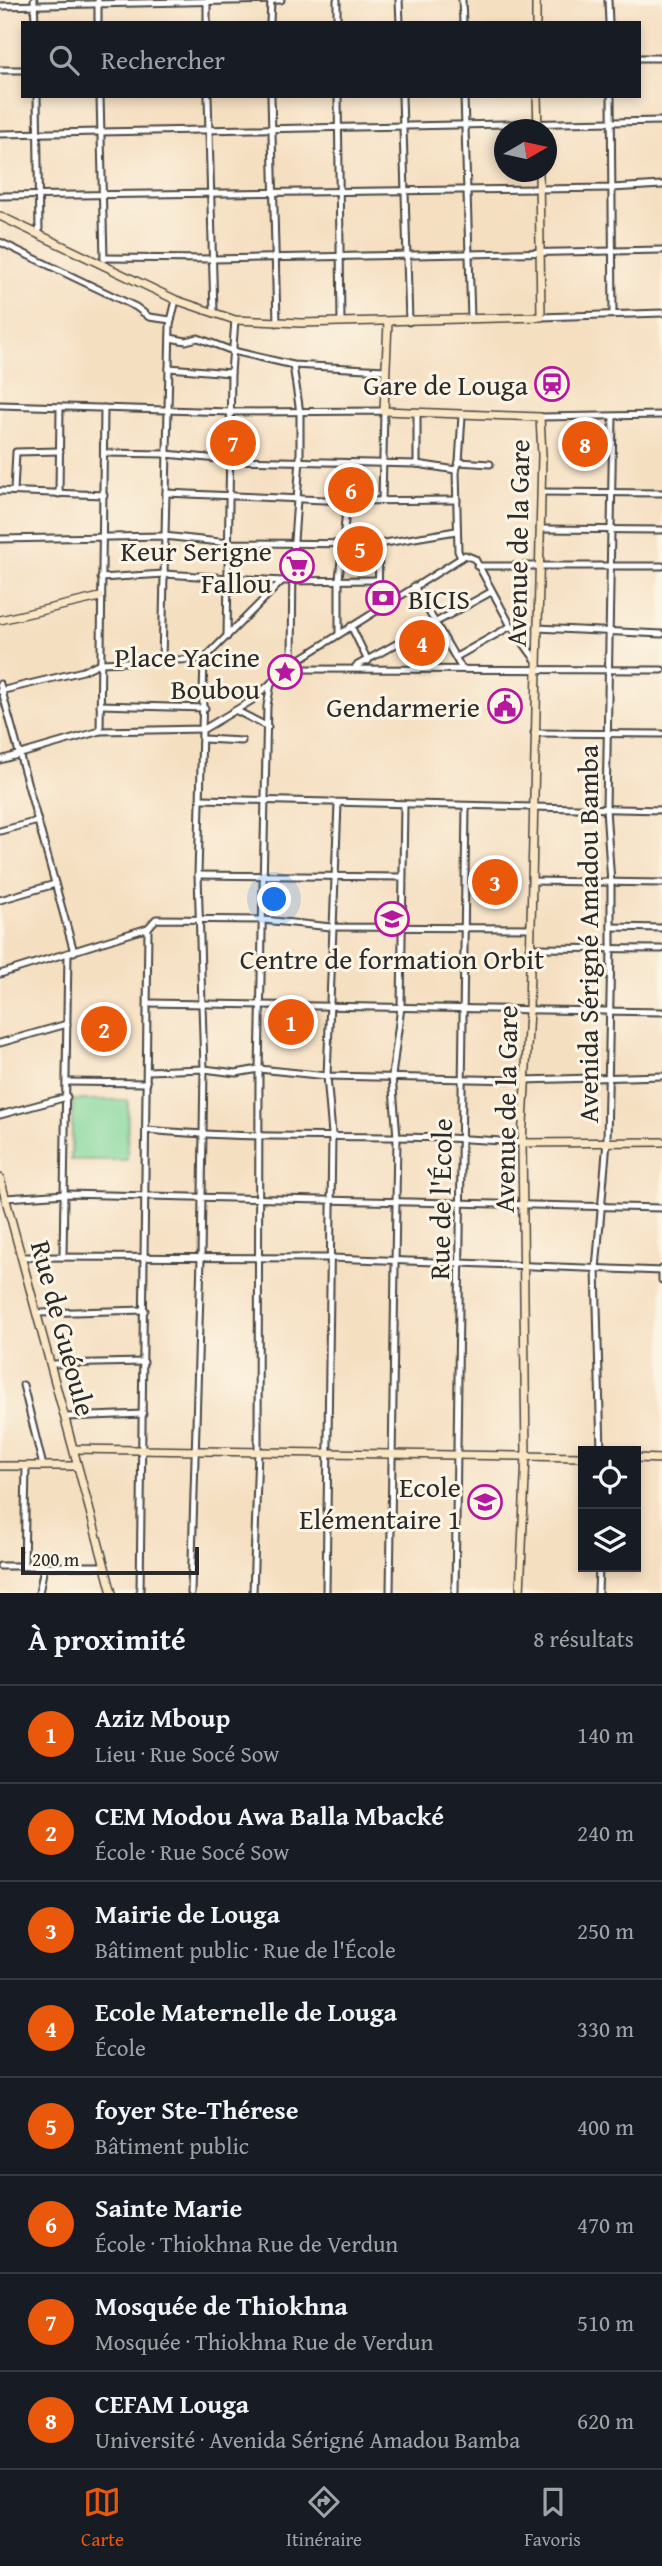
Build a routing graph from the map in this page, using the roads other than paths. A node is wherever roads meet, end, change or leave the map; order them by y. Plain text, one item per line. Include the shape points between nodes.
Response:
1 (271, 0) edge
2 (281, 0) edge
3 (337, 0) edge
4 (399, 0) edge
5 (462, 0) edge
6 (536, 0) edge
7 (608, 0) edge
8 (98, 1) edge
9 (207, 2) edge
10 (34, 3) edge
11 (0, 6) edge
12 (35, 21) edge
13 (98, 21) edge
14 (207, 21) edge
15 (270, 21) edge
16 (337, 21) edge
17 (400, 21) edge
18 (463, 21) edge
19 (536, 21) edge
20 (609, 21) edge
21 (641, 58) edge
22 (662, 58) edge
23 (0, 70) edge
24 (21, 70) edge
25 (37, 98) edge
26 (100, 98) edge
27 (208, 98) edge
28 (271, 98) edge
29 (338, 98) edge
30 (402, 98) edge
31 (464, 98) edge
32 (537, 98) edge
33 (611, 98) edge
34 (538, 119) edge
35 (662, 121) edge
36 (611, 122) junction
37 (465, 124) junction
38 (494, 125) edge
39 (557, 125) edge
40 (272, 127) junction
41 (404, 127) junction
42 (338, 128) junction
43 (209, 129) junction
44 (101, 133) junction
45 (0, 134) edge
46 (38, 134) junction
47 (539, 182) edge
48 (662, 184) edge
49 (465, 188) junction
50 (611, 188) junction
51 (539, 189) junction
52 (404, 191) junction
53 (339, 192) junction
54 (273, 193) junction
55 (39, 195) junction
56 (210, 195) junction
57 (0, 196) edge
58 (103, 196) junction
59 (0, 216) edge
60 (38, 233) junction
61 (0, 242) edge
62 (662, 250) edge
63 (613, 251) junction
64 (540, 252) junction
65 (468, 254) junction
66 (405, 255) junction
67 (338, 257) junction
68 (275, 258) junction
69 (213, 259) junction
70 (104, 262) junction
71 (176, 300) junction
72 (214, 313) junction
73 (662, 313) edge
74 (613, 314) junction
75 (541, 317) junction
76 (471, 319) junction
77 (171, 320) junction
78 (235, 320) junction
79 (341, 321) junction
80 (388, 322) junction
81 (409, 322) junction
82 (277, 323) junction
83 (170, 338) junction
84 (233, 351) junction
85 (293, 365) junction
86 (169, 368) junction
87 (385, 370) junction
88 (231, 373) junction
89 (0, 405) edge
90 (60, 408) junction
91 (104, 408) junction
92 (168, 410) junction
93 (384, 411) junction
94 (231, 412) junction
95 (300, 413) junction
96 (417, 414) junction
97 (662, 415) edge
98 (462, 416) junction
99 (540, 417) junction
100 (613, 417) junction
101 (60, 451) junction
102 (105, 453) junction
103 (166, 454) junction
104 (300, 459) junction
105 (229, 460) junction
106 (383, 461) junction
107 (459, 462) junction
108 (417, 464) junction
109 (490, 464) dead end
110 (456, 470) junction
111 (0, 491) edge
112 (14, 491) junction
113 (541, 492) junction
114 (662, 492) edge
115 (166, 493) junction
116 (59, 494) junction
117 (610, 494) junction
118 (104, 495) junction
119 (229, 496) junction
120 (299, 498) junction
121 (383, 500) junction
122 (457, 500) junction
123 (347, 501) junction
124 (540, 529) junction
125 (611, 529) junction
126 (662, 530) edge
127 (456, 531) junction
128 (164, 536) junction
129 (102, 537) junction
130 (0, 540) edge
131 (229, 543) junction
132 (294, 543) junction
133 (343, 544) junction
134 (379, 544) junction
135 (461, 558) junction
136 (539, 565) junction
137 (477, 566) junction
138 (610, 566) junction
139 (662, 566) edge
140 (164, 574) junction
141 (228, 577) junction
142 (101, 578) junction
143 (293, 579) junction
144 (339, 579) junction
145 (377, 580) junction
146 (282, 581) junction
147 (414, 586) junction
148 (491, 592) junction
149 (100, 597) junction
150 (378, 611) junction
151 (0, 620) edge
152 (436, 622) junction
153 (351, 626) junction
154 (511, 626) junction
155 (537, 628) junction
156 (611, 632) junction
157 (339, 633) junction
158 (662, 634) edge
159 (227, 637) junction
160 (456, 657) junction
161 (204, 659) junction
162 (535, 659) junction
163 (162, 661) junction
164 (368, 661) junction
165 (100, 663) junction
166 (290, 666) junction
167 (352, 668) junction
168 (610, 668) junction
169 (462, 669) junction
170 (535, 669) junction
171 (662, 670) edge
172 (271, 683) junction
173 (0, 689) edge
174 (100, 705) junction
175 (205, 708) junction
176 (237, 711) junction
177 (268, 728) junction
178 (204, 729) junction
179 (100, 731) junction
180 (534, 733) junction
181 (609, 733) junction
182 (662, 734) edge
183 (203, 739) junction
184 (242, 741) dead end
185 (20, 754) junction
186 (0, 760) edge
187 (201, 799) junction
188 (267, 801) junction
189 (338, 804) junction
190 (404, 804) junction
191 (466, 806) junction
192 (533, 808) junction
193 (606, 809) junction
194 (662, 810) edge
195 (38, 821) junction
196 (0, 831) edge
197 (198, 875) junction
198 (264, 875) junction
199 (336, 876) junction
200 (402, 877) junction
201 (532, 881) junction
202 (611, 883) junction
203 (662, 883) edge
204 (55, 884) junction
205 (0, 900) edge
206 (264, 920) junction
207 (199, 921) junction
208 (403, 925) junction
209 (463, 926) junction
210 (331, 927) junction
211 (611, 927) junction
212 (148, 928) junction
213 (530, 928) junction
214 (662, 928) edge
215 (528, 948) junction
216 (611, 948) junction
217 (662, 949) edge
218 (71, 953) junction
219 (0, 974) edge
220 (148, 1003) junction
221 (203, 1003) junction
222 (262, 1005) junction
223 (401, 1007) junction
224 (329, 1008) junction
225 (463, 1008) junction
226 (529, 1010) junction
227 (609, 1011) junction
228 (662, 1012) edge
229 (67, 1024) junction
230 (0, 1043) edge
231 (204, 1069) junction
232 (259, 1069) junction
233 (147, 1071) junction
234 (327, 1076) junction
235 (392, 1076) junction
236 (463, 1076) junction
237 (607, 1076) junction
238 (662, 1076) edge
239 (524, 1080) junction
240 (67, 1082) junction
241 (147, 1083) junction
242 (67, 1097) junction
243 (0, 1115) edge
244 (147, 1130) junction
245 (332, 1134) junction
246 (202, 1135) junction
247 (261, 1135) junction
248 (397, 1137) junction
249 (462, 1137) junction
250 (607, 1141) junction
251 (662, 1142) edge
252 (522, 1143) junction
253 (0, 1178) edge
254 (66, 1194) junction
255 (146, 1197) junction
256 (6, 1198) junction
257 (200, 1198) junction
258 (260, 1198) junction
259 (332, 1199) junction
260 (397, 1201) junction
261 (460, 1202) junction
262 (601, 1205) junction
263 (524, 1206) junction
264 (662, 1208) edge
265 (63, 1256) junction
266 (145, 1256) junction
267 (22, 1257) junction
268 (201, 1258) junction
269 (331, 1258) junction
270 (259, 1259) junction
271 (395, 1261) junction
272 (459, 1262) junction
273 (522, 1266) junction
274 (596, 1269) junction
275 (662, 1270) edge
276 (662, 1280) edge
277 (145, 1310) junction
278 (39, 1313) junction
279 (144, 1362) junction
280 (52, 1364) junction
281 (23, 1385) dead end
282 (142, 1414) junction
283 (66, 1417) junction
284 (601, 1446) edge
285 (75, 1449) junction
286 (142, 1449) junction
287 (198, 1450) junction
288 (258, 1451) junction
289 (328, 1454) junction
290 (392, 1454) junction
291 (457, 1455) junction
292 (526, 1455) junction
293 (578, 1457) edge
294 (641, 1458) edge
295 (662, 1459) edge
296 (0, 1466) edge
297 (26, 1466) junction
298 (43, 1466) junction
299 (78, 1466) junction
300 (0, 1566) edge
301 (104, 1566) junction
302 (24, 1567) junction
303 (44, 1567) junction
304 (599, 1572) edge
305 (39, 1593) edge
306 (112, 1593) edge
307 (140, 1593) edge
308 (191, 1593) edge
309 (253, 1593) edge
310 (326, 1593) edge
311 (390, 1593) edge
312 (455, 1593) edge
313 (520, 1593) edge
314 (598, 1593) edge

1 - 2 street
1 - 9 street
1 - 15 street
3 - 16 street
4 - 17 street
5 - 18 street
6 - 19 street
7 - 20 street
8 - 9 street
8 - 10 street
8 - 13 street
9 - 14 street
10 - 11 street
10 - 12 street
21 - 22 street
23 - 24 street
25 - 46 street
26 - 44 street
27 - 43 street
28 - 40 street
29 - 42 street
30 - 41 street
31 - 37 street
32 - 34 street
33 - 36 street
35 - 36 street
36 - 39 street
36 - 50 street
37 - 38 street
37 - 41 street
37 - 49 street
40 - 42 street
40 - 43 street
40 - 54 street
41 - 42 street
41 - 52 street
42 - 53 street
43 - 44 street
43 - 56 street
44 - 46 street
44 - 58 street
45 - 46 street
46 - 55 street
47 - 51 street
48 - 50 street
49 - 51 street
49 - 52 street
49 - 65 street
50 - 51 street
50 - 63 street
51 - 64 street
52 - 53 street
52 - 66 street
53 - 54 street
53 - 67 street
54 - 56 street
54 - 68 street
55 - 57 street
55 - 58 street
55 - 60 street
56 - 58 street
56 - 69 street
58 - 70 street
59 - 60 street
60 - 70 street
61 - 77 street via 149,317
62 - 63 street
63 - 64 street
63 - 74 street
64 - 65 street
64 - 75 street
65 - 66 street
65 - 76 street
66 - 67 street
66 - 81 street
67 - 68 street
67 - 79 street
68 - 69 street
68 - 82 street
69 - 70 street
69 - 72 street
70 - 71 street
71 - 72 street
71 - 77 street
72 - 78 street
73 - 74 street
74 - 75 street
75 - 76 street
76 - 81 street
77 - 83 street
78 - 82 street
78 - 84 street
79 - 80 street
79 - 82 street
80 - 81 street
80 - 87 street
83 - 84 street via 198,338
83 - 86 street
84 - 85 street
84 - 88 street
85 - 87 street
85 - 95 street
86 - 88 street
86 - 92 street
87 - 93 street
88 - 94 street
89 - 90 street
90 - 91 street
90 - 101 street
91 - 92 street
91 - 102 street
92 - 94 street
92 - 103 street
93 - 95 street
93 - 96 street
93 - 106 street
94 - 95 street
94 - 105 street
95 - 104 street
96 - 98 street
96 - 108 street
97 - 100 street
98 - 99 street
98 - 107 street
99 - 100 street
99 - 113 street, Avenue de la Gare
100 - 117 street, Avenida Sérigné Amadou Bamba
101 - 112 street via 16,452
101 - 116 street
102 - 103 street
102 - 118 street
103 - 105 street
103 - 115 street
104 - 105 street
104 - 106 street
104 - 120 street
105 - 119 street
106 - 108 street
106 - 121 street
107 - 109 street
107 - 110 street
108 - 110 street
110 - 122 street
111 - 112 street
112 - 116 street
113 - 117 street
113 - 124 street, Avenue de la Gare
114 - 117 street
115 - 119 street
115 - 128 street
116 - 118 street
117 - 125 street, Avenida Sérigné Amadou Bamba
118 - 129 street
119 - 120 street
119 - 131 street
120 - 123 street
120 - 132 street
121 - 122 street
121 - 123 street
122 - 127 street
123 - 133 street
124 - 125 street
124 - 136 street, Avenue de la Gare
125 - 126 street
125 - 138 street, Avenida Sérigné Amadou Bamba
127 - 134 street
127 - 135 street
128 - 129 street
128 - 131 street
128 - 140 street
129 - 130 street
129 - 142 street
131 - 132 street
131 - 141 street
132 - 133 street
132 - 143 street
133 - 134 street
133 - 144 street
134 - 145 street
135 - 137 street via 469,556
135 - 147 street
136 - 137 street
136 - 138 street
136 - 155 street, Avenue de la Gare
137 - 148 street
138 - 139 street
138 - 156 street, Avenida Sérigné Amadou Bamba
140 - 141 street
140 - 142 street
140 - 163 street
141 - 146 street
141 - 159 street
142 - 149 street
143 - 144 street
143 - 146 street
143 - 166 street
144 - 145 street
144 - 157 street
145 - 150 street
146 - 159 street
147 - 150 street
147 - 152 street
148 - 152 street
148 - 154 street
149 - 151 street
149 - 165 street
150 - 153 street
152 - 160 street
152 - 164 street
153 - 157 street
153 - 164 street
154 - 160 street
154 - 162 street
155 - 156 street
155 - 162 street, Avenue de la Gare
156 - 158 street
156 - 168 street, Avenida Sérigné Amadou Bamba
157 - 166 street
159 - 161 street
160 - 169 street
161 - 163 street
161 - 175 street
162 - 170 street, Avenue de la Gare
163 - 165 street
164 - 167 street
165 - 173 street
165 - 174 street
166 - 167 street
166 - 172 street
167 - 169 street
168 - 170 street
168 - 171 street
168 - 181 street, Avenida Sérigné Amadou Bamba
169 - 170 street
170 - 180 street, Avenue de la Gare
172 - 176 street
172 - 177 street
173 - 185 street
174 - 175 street
174 - 179 street
175 - 178 street
176 - 177 street
176 - 178 street
177 - 188 street
178 - 179 street
178 - 183 street
179 - 185 street
180 - 181 street
180 - 192 street, Avenue de la Gare
181 - 182 street
181 - 193 street, Avenida Sérigné Amadou Bamba
183 - 184 street
183 - 187 street
185 - 186 street
185 - 195 street
187 - 188 street
187 - 197 street
188 - 189 street
188 - 198 street
189 - 190 street
189 - 199 street
190 - 191 street
190 - 200 street
191 - 192 street
191 - 209 street, Rue de l'École
192 - 193 street
192 - 201 street, Avenue de la Gare
193 - 194 street
193 - 202 street, Avenida Sérigné Amadou Bamba
195 - 196 street
195 - 204 street
197 - 198 street
197 - 207 street
198 - 199 street
198 - 206 street
199 - 200 street
199 - 210 street
200 - 208 street
201 - 202 street
201 - 213 street, Avenue de la Gare
202 - 203 street
202 - 211 street, Avenida Sérigné Amadou Bamba
204 - 205 street
204 - 218 street
206 - 207 street
206 - 210 street
206 - 222 street
207 - 212 street via 153,920
207 - 221 street
208 - 209 street
208 - 210 street
208 - 223 street
209 - 213 street
209 - 225 street, Rue de l'École
210 - 224 street
211 - 214 street
211 - 216 street, Avenida Sérigné Amadou Bamba
212 - 218 street
212 - 220 street
213 - 215 street, Avenue de la Gare
215 - 216 street
215 - 226 street, Avenue de la Gare
216 - 217 street
216 - 227 street, Avenida Sérigné Amadou Bamba
218 - 219 street
218 - 229 street
220 - 221 street
220 - 233 street
221 - 222 street
221 - 231 street
222 - 224 street
222 - 232 street
223 - 224 street
223 - 225 street
223 - 235 street
224 - 234 street
225 - 226 street
225 - 236 street, Rue de l'École
226 - 227 street
226 - 239 street, Avenue de la Gare
227 - 228 street
227 - 237 street, Avenida Sérigné Amadou Bamba
229 - 230 street
229 - 240 street
231 - 232 street via 236,1073
231 - 233 street
231 - 246 street
232 - 234 street
232 - 247 street
233 - 241 street
234 - 235 street
234 - 245 street
235 - 236 street
235 - 248 street
236 - 239 street
236 - 249 street, Rue de l'École
237 - 238 street
237 - 239 street
237 - 250 street, Avenida Sérigné Amadou Bamba
239 - 252 street, Avenue de la Gare
240 - 241 street
240 - 242 street
241 - 244 street
242 - 243 street
242 - 254 street
244 - 246 street
244 - 255 street
245 - 247 street
245 - 248 street
245 - 259 street
246 - 247 street
246 - 257 street
247 - 258 street
248 - 249 street
248 - 260 street
249 - 252 street
249 - 261 street, Rue de l'École
250 - 251 street
250 - 252 street
250 - 262 street, Avenida Sérigné Amadou Bamba
252 - 263 street, Avenue de la Gare
253 - 256 street, Rue de Guéoule
254 - 255 street
254 - 256 street
254 - 265 street
255 - 257 street
255 - 266 street
256 - 267 street, Rue de Guéoule
257 - 258 street
257 - 268 street
258 - 259 street
258 - 270 street
259 - 260 street
259 - 269 street
260 - 261 street
260 - 271 street
261 - 263 street
261 - 272 street, Rue de l'École
262 - 263 street
262 - 264 street
262 - 274 street, Avenida Sérigné Amadou Bamba
263 - 273 street, Avenue de la Gare
265 - 266 street
265 - 267 street
266 - 268 street
266 - 277 street
267 - 278 street, Rue de Guéoule
268 - 270 street
268 - 287 street
269 - 270 street
269 - 271 street
269 - 289 street
270 - 288 street
271 - 272 street
271 - 290 street
272 - 273 street
272 - 291 street, Rue de l'École
273 - 274 street
273 - 292 street, Avenue de la Gare
274 - 275 street
274 - 284 street, Avenida Sérigné Amadou Bamba
275 - 276 street
277 - 278 street
277 - 279 street
278 - 280 street, Rue de Guéoule
279 - 280 street
279 - 282 street
280 - 283 street, Rue de Guéoule
281 - 298 street
282 - 283 street
282 - 286 street
283 - 285 street, Rue de Guéoule
285 - 286 street
285 - 299 street, Rue de Guéoule
286 - 287 street
286 - 307 street
287 - 288 street
287 - 308 street
288 - 289 street
288 - 309 street
289 - 290 street
289 - 310 street
290 - 291 street
290 - 311 street
291 - 292 street
291 - 312 street, Rue de l'École
292 - 293 street
292 - 313 street, Avenue de la Gare
294 - 295 street
296 - 297 street
297 - 298 street
297 - 302 street
298 - 299 street
299 - 301 street, Rue de Guéoule
300 - 302 street
301 - 303 street
301 - 306 street, Rue de Guéoule
302 - 303 street
303 - 305 street
304 - 314 street

